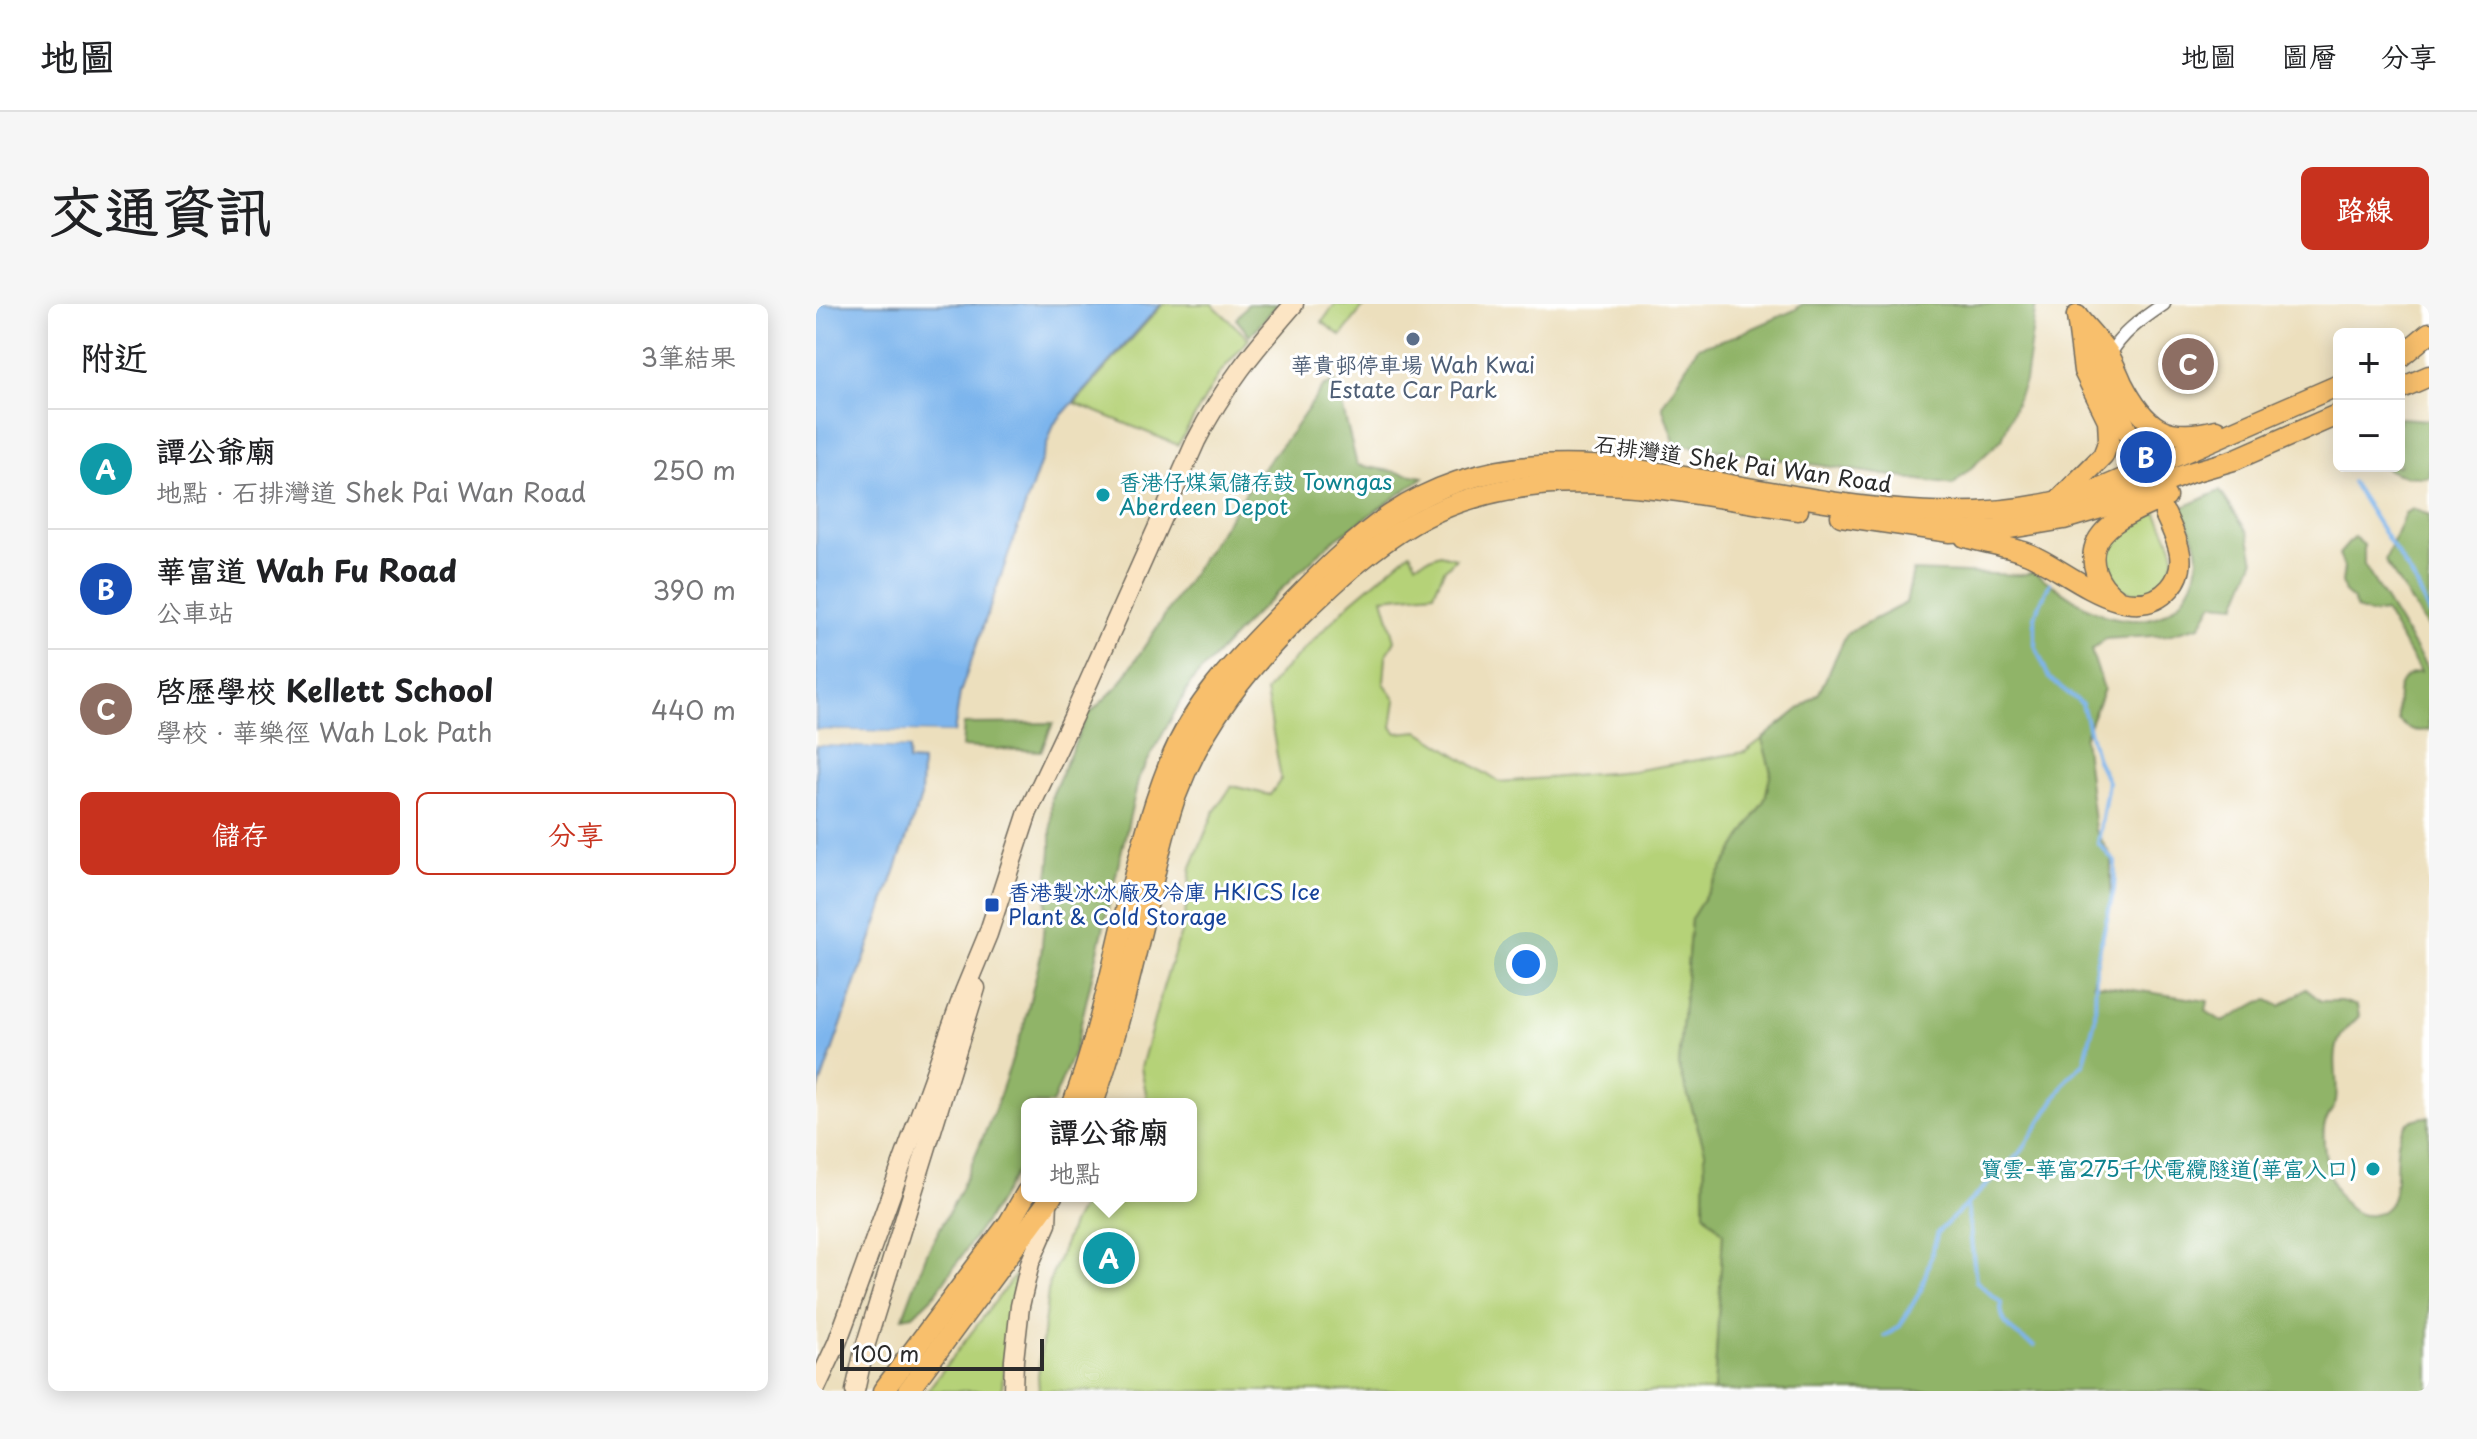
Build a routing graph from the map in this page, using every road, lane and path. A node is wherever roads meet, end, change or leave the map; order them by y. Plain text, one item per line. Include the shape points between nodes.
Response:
1 (1294, 304) edge
2 (2164, 304) edge
3 (2075, 310) edge
4 (2429, 333) edge
5 (2429, 349) edge
6 (2405, 353) edge
7 (2109, 356) junction
8 (2405, 356) edge
9 (2429, 376) edge
10 (2405, 386) edge
11 (2333, 388) edge
12 (2333, 417) edge
13 (2240, 428) junction
14 (2137, 453) dead end
15 (2234, 460) junction
16 (2059, 500) junction
17 (2165, 514) dead end
18 (1950, 532) junction
19 (2126, 602) junction
20 (988, 934) junction
21 (1075, 1098) edge
22 (1095, 1098) edge
23 (1021, 1202) edge
24 (1048, 1202) edge
25 (1050, 1202) edge
26 (821, 1366) edge
27 (816, 1388) edge
28 (855, 1391) edge
29 (883, 1391) edge
30 (908, 1391) edge
31 (1013, 1391) edge

1 - 20 street via 1235,374 1196,441 1028,812
2 - 7 street via 2118,340
3 - 7 main road
3 - 14 main road
3 - 16 main road via 2084,371 2108,420 2109,440 2103,456
4 - 6 main road
5 - 8 main road
7 - 13 main road via 2144,418 2164,432 2196,435
9 - 10 main road
11 - 13 main road, 石排灣道 Shek Pai Wan Road
12 - 15 main road, 石排灣道 Shek Pai Wan Road
13 - 16 main road, 石排灣道 Shek Pai Wan Road via 2100,489
15 - 18 main road, 石排灣道 Shek Pai Wan Road via 2064,519
15 - 19 main road via 2103,532 2093,557 2099,581
16 - 21 main road, 石排灣道 Shek Pai Wan Road via 1973,512 1895,511 1639,469 1564,464 1466,480 1391,515 1317,577 1222,674 1183,733 1152,811
17 - 19 main road via 2180,547 2177,579 2155,600
18 - 19 main road via 2029,554 2104,596
18 - 22 main road, 石排灣道 Shek Pai Wan Road via 1638,486 1565,482 1483,494 1393,536 1280,637 1233,690 1202,738 1168,820
20 - 26 street via 854,1297
20 - 28 street via 970,1015
23 - 29 main road
24 - 30 main road
25 - 31 street via 1020,1306
26 - 27 street

